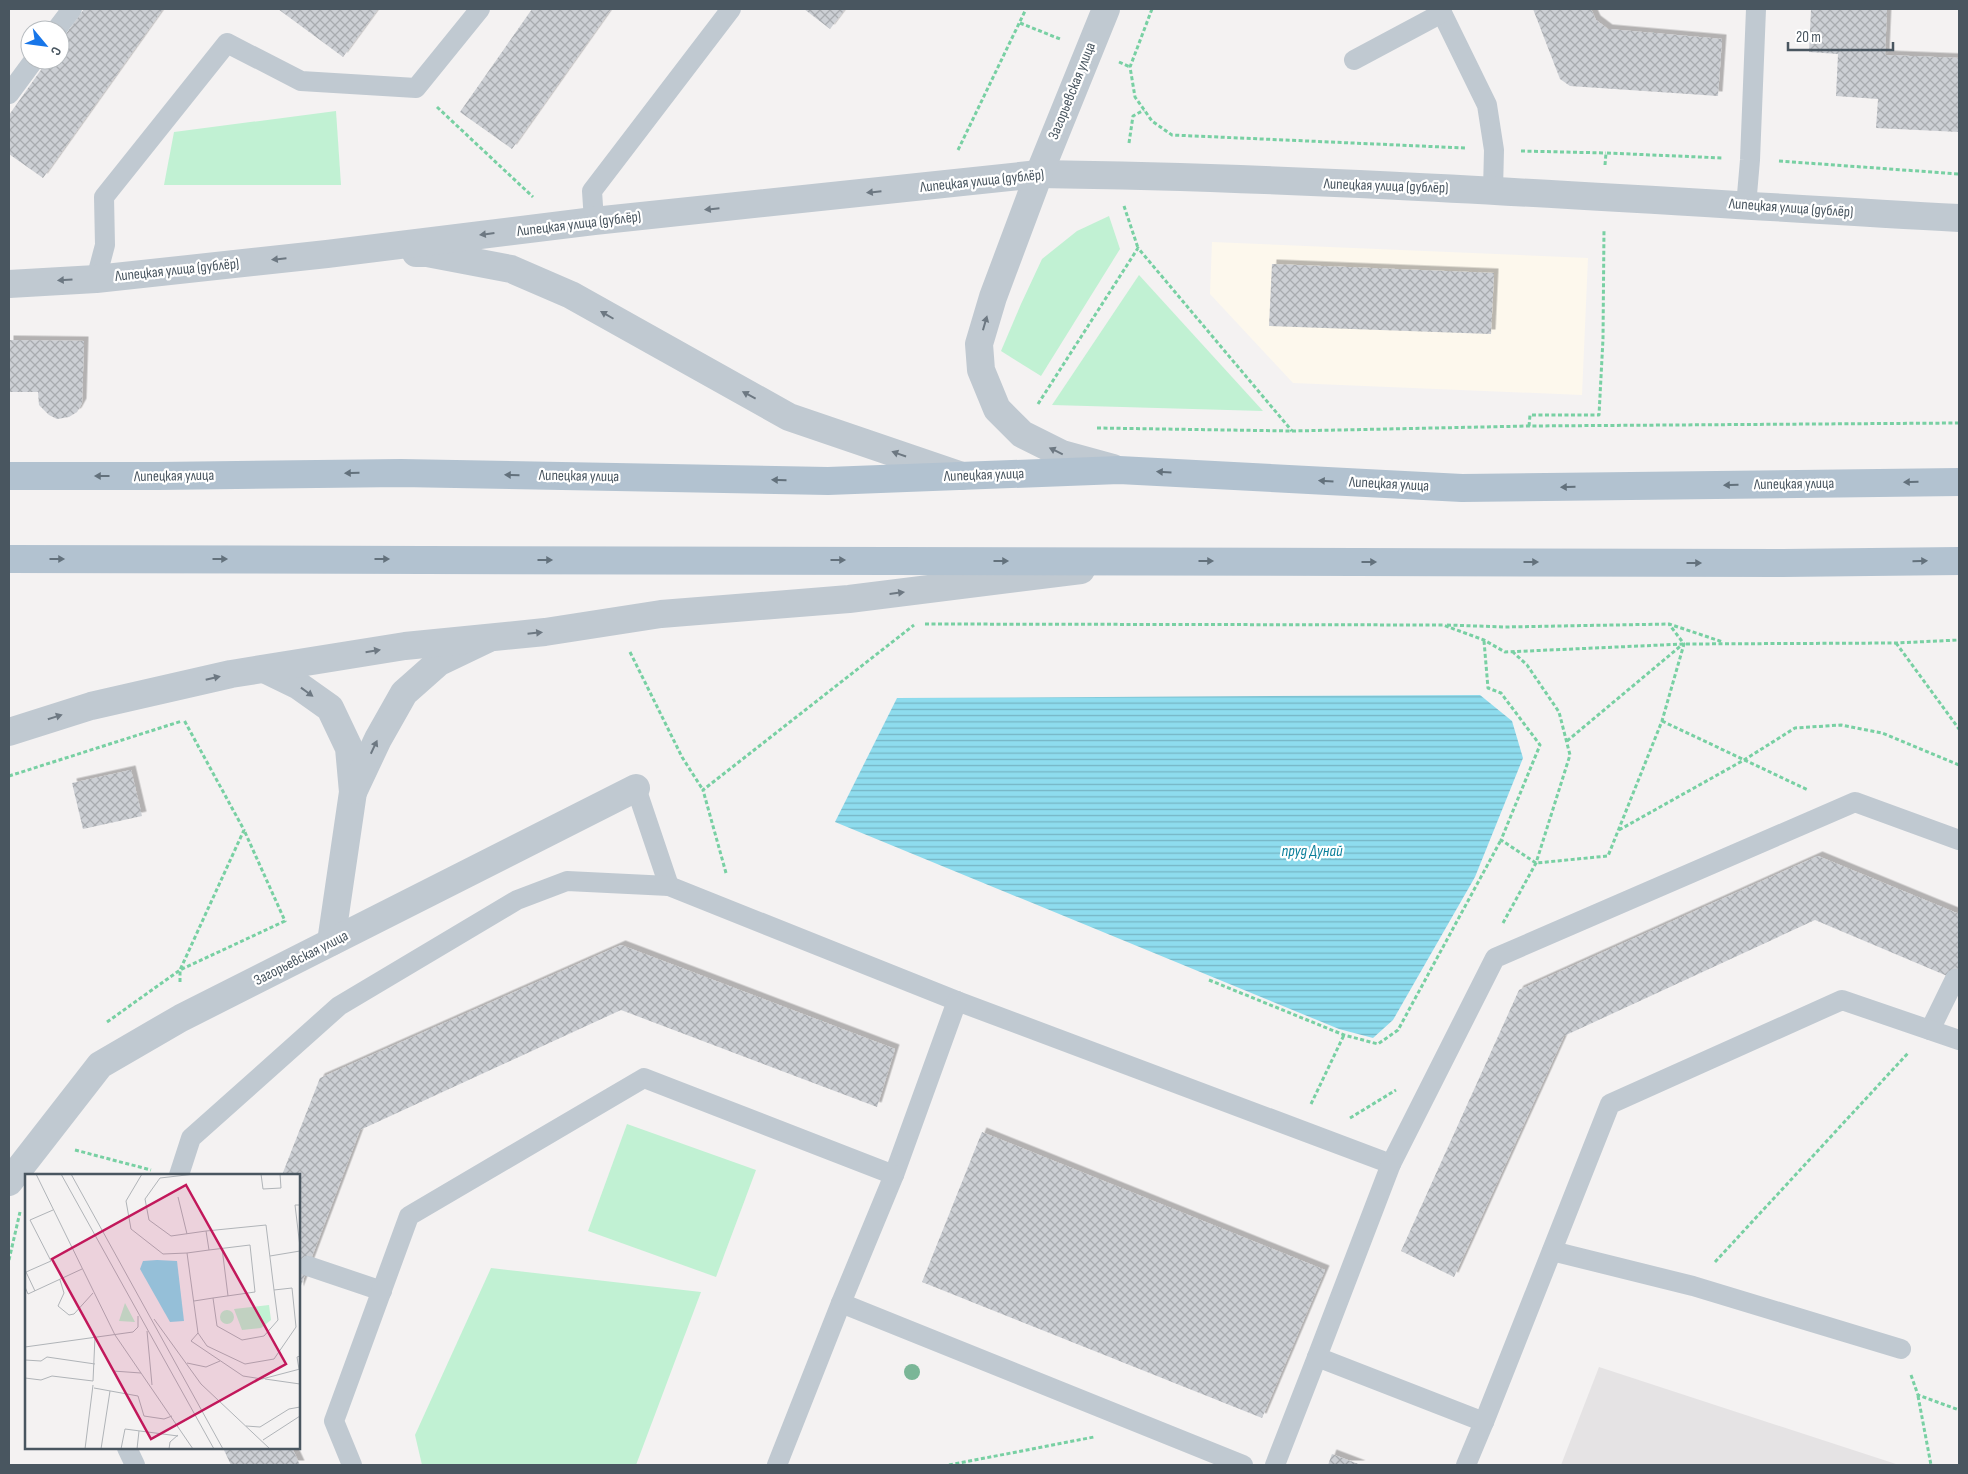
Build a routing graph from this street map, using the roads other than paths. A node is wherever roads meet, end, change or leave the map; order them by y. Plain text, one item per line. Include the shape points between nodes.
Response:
1 (72, 9) edge
2 (480, 9) edge
3 (731, 9) edge
4 (1106, 9) edge
5 (1756, 9) edge
6 (1441, 11) edge
7 (64, 20) edge
8 (1354, 60) dead end
9 (27, 70) edge
10 (9, 94) edge
11 (1039, 174) junction
12 (1493, 190) junction
13 (1746, 206) junction
14 (1959, 218) edge
15 (594, 221) junction
16 (327, 254) junction
17 (96, 279) junction
18 (9, 284) edge
19 (1119, 470) junction
20 (9, 476) edge
21 (962, 476) junction
22 (1959, 482) edge
23 (9, 559) edge
24 (1158, 561) junction
25 (1959, 561) edge
26 (492, 637) junction
27 (264, 669) junction
28 (9, 732) edge
29 (636, 788) joint
30 (353, 792) junction
31 (1959, 840) edge
32 (669, 886) junction
33 (332, 942) junction
34 (1955, 979) dead end
35 (957, 1001) junction
36 (1930, 1030) junction
37 (1959, 1040) edge
38 (1391, 1164) junction
39 (169, 1174) edge
40 (894, 1175) junction
41 (9, 1182) edge
42 (1552, 1251) junction
43 (308, 1266) dead end
44 (382, 1291) junction
45 (841, 1303) junction
46 (1901, 1349) road end
47 (1316, 1357) junction
48 (1484, 1422) junction
49 (127, 1449) edge
50 (135, 1465) edge
51 (352, 1465) edge
52 (777, 1465) edge
53 (1243, 1465) edge
54 (1275, 1465) edge
55 (1466, 1465) edge

1 - 7 lane
2 - 17 lane via 416,88 301,81 227,43 104,197 104,245
3 - 15 lane via 592,191
4 - 11 street, Загорьевская улица
5 - 13 lane
6 - 8 lane
6 - 12 lane via 1487,105 1494,150
9 - 10 lane
11 - 12 street, Липецкая улица (дублёр)
11 -> 15 street, Липецкая улица (дублёр)
19 -> 11 street, Загорьевская улица via 1062,454 1022,434 997,409 981,370 979,344
12 - 13 street, Липецкая улица (дублёр)
13 - 14 street, Липецкая улица (дублёр)
15 -> 16 street, Липецкая улица (дублёр)
16 -> 17 street, Липецкая улица (дублёр)
21 -> 16 street via 789,417 571,295 511,269 427,253
17 -> 18 street, Липецкая улица (дублёр)
19 - 21 main road, Липецкая улица
22 -> 19 main road, Липецкая улица via 1462,488
21 -> 20 main road, Липецкая улица via 828,481 401,473
23 -> 24 main road
24 -> 25 main road
26 -> 24 street via 662,614 849,599
27 -> 26 street via 405,646
30 -> 26 street via 404,693 439,662
28 -> 27 street via 91,706
27 -> 30 street via 299,686 330,708 349,748
29 - 32 lane
29 - 33 street, Загорьевская улица
30 - 33 street
31 - 38 lane via 1855,802 1495,958
32 - 35 lane
32 - 39 lane via 567,881 508,905 339,1006 191,1138
33 - 41 street, Загорьевская улица via 181,1018 100,1065
34 - 36 lane
35 - 38 lane
35 - 40 lane
36 - 37 lane
36 - 42 lane via 1842,1000 1610,1104
38 - 47 lane
40 - 44 lane via 644,1078 409,1216
40 - 45 lane
42 - 46 lane via 1693,1286
42 - 48 lane
43 - 44 lane
44 - 51 lane via 334,1422
45 - 52 lane
45 - 53 lane
47 - 48 lane
47 - 54 lane
48 - 55 lane
49 - 50 lane

